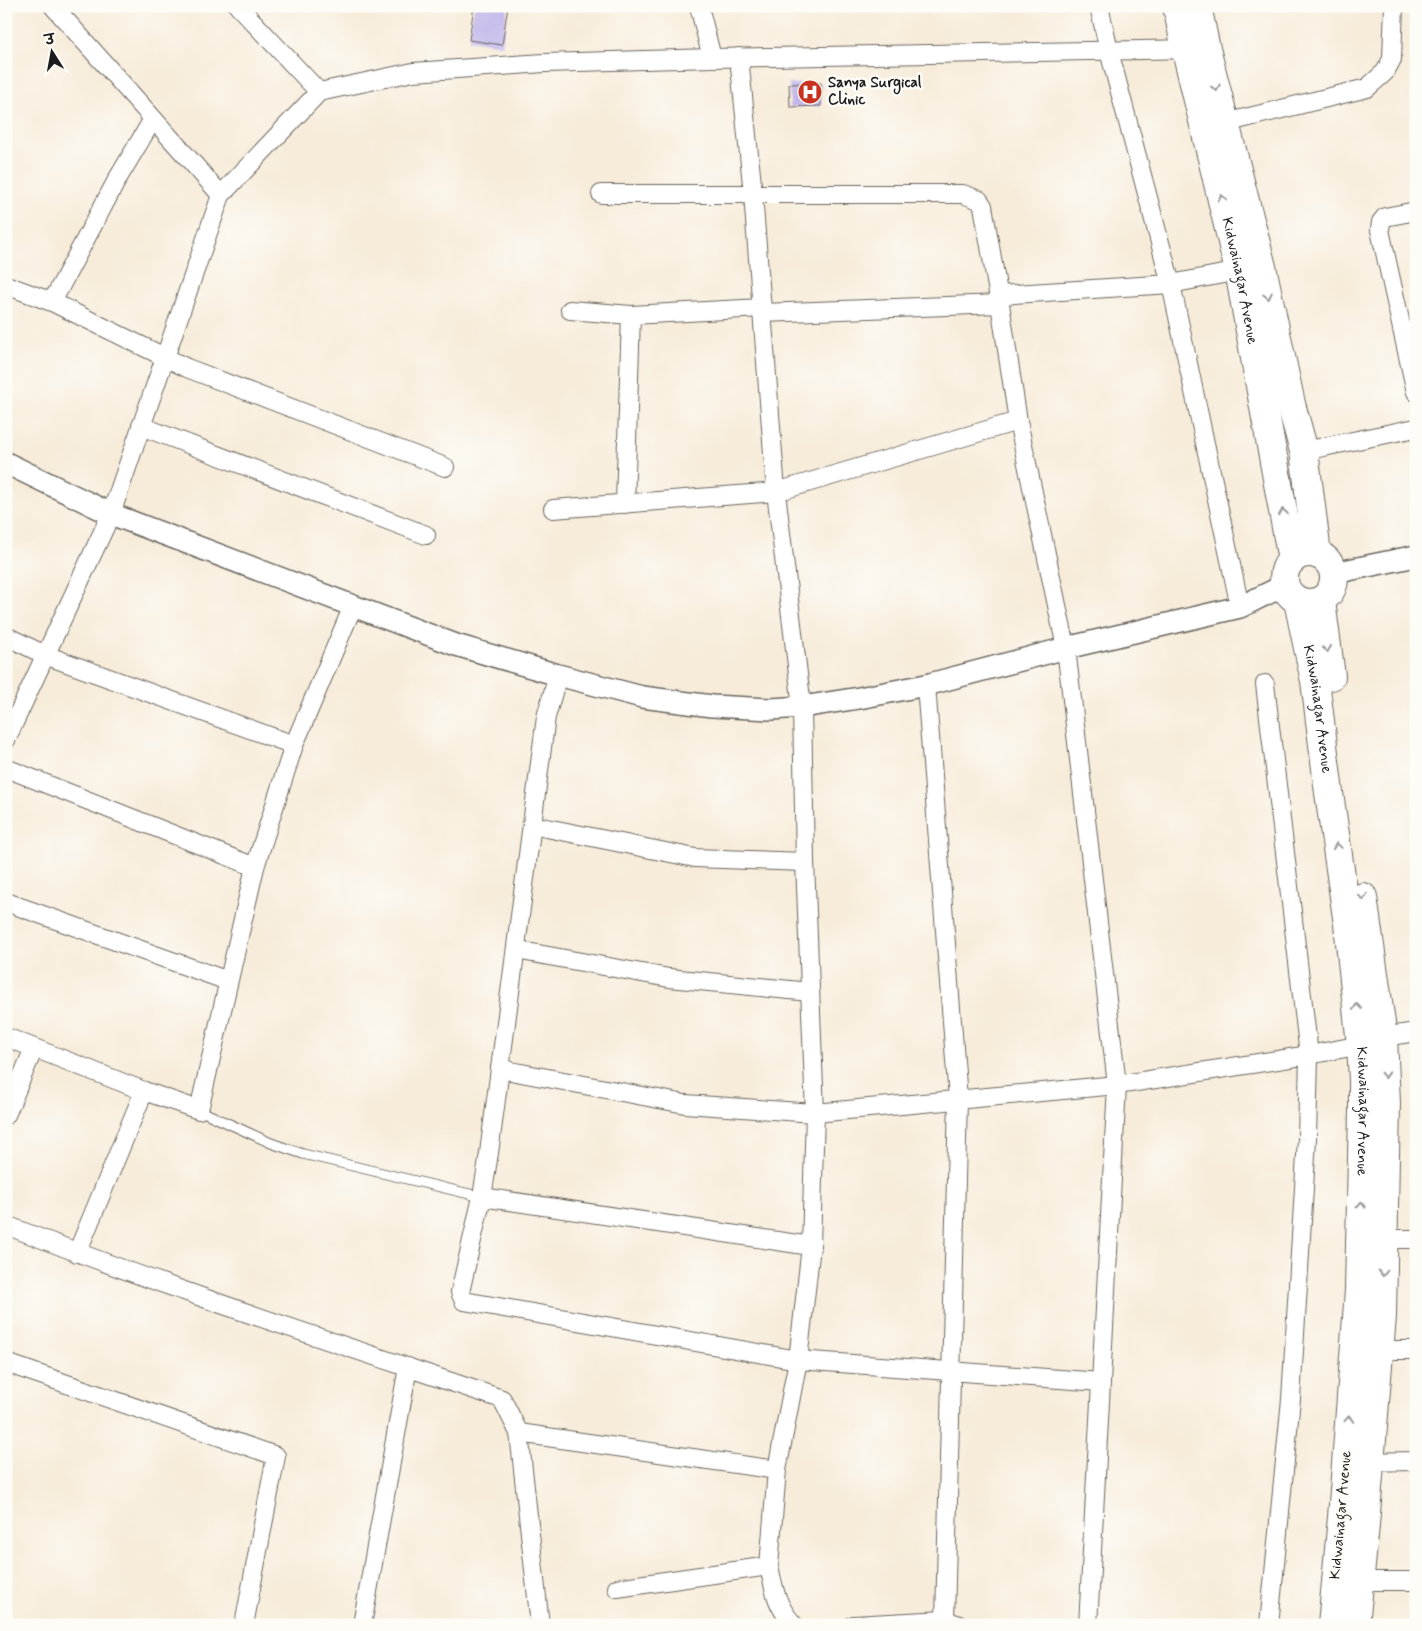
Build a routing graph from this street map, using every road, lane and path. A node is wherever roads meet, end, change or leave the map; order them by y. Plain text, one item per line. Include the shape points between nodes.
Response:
1 (53, 6) edge
2 (699, 6) edge
3 (1099, 6) edge
4 (1177, 6) edge
5 (1197, 6) edge
6 (1394, 6) edge
7 (244, 8) edge
8 (1196, 49) junction
9 (1109, 51) junction
10 (712, 58) junction
11 (739, 58) junction
12 (319, 92) junction
13 (153, 118) junction
14 (1225, 122) junction
15 (601, 194) dead end
16 (753, 194) junction
17 (220, 195) junction
18 (1416, 211) edge
19 (1251, 269) junction
20 (1170, 284) junction
21 (6, 285) edge
22 (1000, 300) junction
23 (52, 302) junction
24 (570, 310) dead end
25 (762, 310) junction
26 (631, 315) junction
27 (165, 356) junction
28 (1416, 392) edge
29 (1018, 421) junction
30 (141, 426) junction
31 (1416, 428) edge
32 (1304, 451) junction
33 (6, 463) edge
34 (445, 467) dead end
35 (776, 492) junction
36 (625, 504) junction
37 (553, 509) dead end
38 (111, 514) junction
39 (426, 535) dead end
40 (1416, 556) edge
41 (1308, 579) junction
42 (353, 606) junction
43 (1240, 607) junction
44 (6, 636) edge
45 (1066, 648) junction
46 (45, 655) junction
47 (558, 675) junction
48 (1265, 684) dead end
49 (926, 685) junction
50 (802, 707) junction
51 (6, 740) edge
52 (294, 746) junction
53 (6, 768) edge
54 (532, 825) junction
55 (805, 862) junction
56 (255, 867) junction
57 (6, 902) edge
58 (516, 950) junction
59 (228, 981) junction
60 (810, 992) junction
61 (1416, 1032) edge
62 (6, 1037) edge
63 (1372, 1041) junction
64 (34, 1048) junction
65 (1309, 1055) junction
66 (500, 1069) junction
67 (1118, 1085) junction
68 (144, 1091) junction
69 (958, 1099) junction
70 (199, 1110) junction
71 (815, 1113) junction
72 (6, 1115) edge
73 (482, 1197) junction
74 (6, 1225) edge
75 (1372, 1239) junction
76 (1416, 1239) edge
77 (811, 1246) junction
78 (77, 1253) junction
79 (1367, 1350) junction
80 (1416, 1350) edge
81 (798, 1360) junction
82 (6, 1363) edge
83 (408, 1367) junction
84 (952, 1372) junction
85 (1101, 1382) junction
86 (519, 1433) junction
87 (1416, 1461) edge
88 (1358, 1462) junction
89 (777, 1470) junction
90 (769, 1566) junction
91 (1348, 1581) junction
92 (1416, 1581) edge
93 (617, 1588) dead end
94 (952, 1622) edge
95 (244, 1625) edge
96 (362, 1625) edge
97 (540, 1625) edge
98 (794, 1625) edge
99 (853, 1625) edge
100 (1088, 1625) edge
101 (1269, 1625) edge
102 (1332, 1625) edge
103 (1355, 1625) edge

1 - 13 street
2 - 10 street
3 - 9 street
4 - 8 main road, Kidwainagar Avenue
5 - 8 main road, Kidwainagar Avenue
6 - 14 street via 1392,59 1385,72 1367,88
7 - 12 street
8 - 9 street
8 -> 14 main road, Kidwainagar Avenue
19 -> 8 main road, Kidwainagar Avenue
9 - 11 street
9 - 20 street
10 - 11 street
10 - 12 street via 544,63 413,72
11 - 16 street
12 - 17 street
13 - 17 street
13 - 23 street
14 - 19 main road, Kidwainagar Avenue
15 - 16 street
16 - 22 street via 963,194 979,200 983,206
16 - 25 street
17 - 27 street
18 - 28 street via 1384,217 1380,230
19 - 20 street
19 -> 32 main road, Kidwainagar Avenue
41 -> 19 main road, Kidwainagar Avenue
20 - 22 street
20 - 43 street
21 - 23 street
22 - 25 street
22 - 29 street
23 - 27 street
24 - 26 street
25 - 26 street
25 - 35 street
26 - 36 street
27 - 30 street
27 - 34 street via 187,368
29 - 35 street
29 - 45 street
30 - 38 street
30 - 39 street
31 - 32 street
32 - 41 main road, Kidwainagar Avenue
33 - 38 street
35 - 36 street
35 - 50 street
36 - 37 street
38 - 42 street
38 - 46 street
40 - 41 street
41 - 43 street
41 - 63 main road, Kidwainagar Avenue
42 - 47 street via 456,645
42 - 52 street
43 - 45 street
44 - 46 street
45 - 49 street
45 - 67 street
46 - 51 street
46 - 52 street
47 - 50 street via 642,697 712,706
47 - 54 street via 546,716
48 - 65 street
49 - 50 street
49 - 69 street
50 - 55 street
52 - 56 street
53 - 56 street
54 - 55 street via 695,858
54 - 58 street
55 - 60 street
56 - 59 street
57 - 59 street
58 - 60 street via 669,978
58 - 66 street
59 - 70 street
60 - 71 street
61 - 63 street
62 - 64 street
63 - 65 street
63 - 75 main road, Kidwainagar Avenue via 1386,1103
64 - 68 street
64 - 72 street
65 - 67 street
65 - 101 street via 1291,1399
66 - 71 street via 685,1104
66 - 73 street
67 - 69 street
67 - 85 street
68 - 70 street
68 - 78 street
69 - 71 street
69 - 84 street
70 - 73 lane via 303,1154
71 - 77 street
73 - 77 street
73 - 81 street via 460,1292 464,1301
74 - 78 street
75 - 76 street
75 - 79 main road, Kidwainagar Avenue
77 - 81 street
78 - 83 street
79 - 80 street
79 - 88 main road, Kidwainagar Avenue
81 - 84 street
81 - 89 street
82 - 95 street via 276,1456
83 - 86 street via 502,1399
83 - 96 street
84 - 85 street
84 - 94 street
85 - 100 street
86 - 89 street
86 - 97 street
87 - 88 street
88 - 91 main road, Kidwainagar Avenue
89 - 90 street
90 - 93 street
90 - 98 street via 783,1613
91 - 92 street
91 - 102 main road, Kidwainagar Avenue
91 - 103 main road, Kidwainagar Avenue
94 - 99 street

